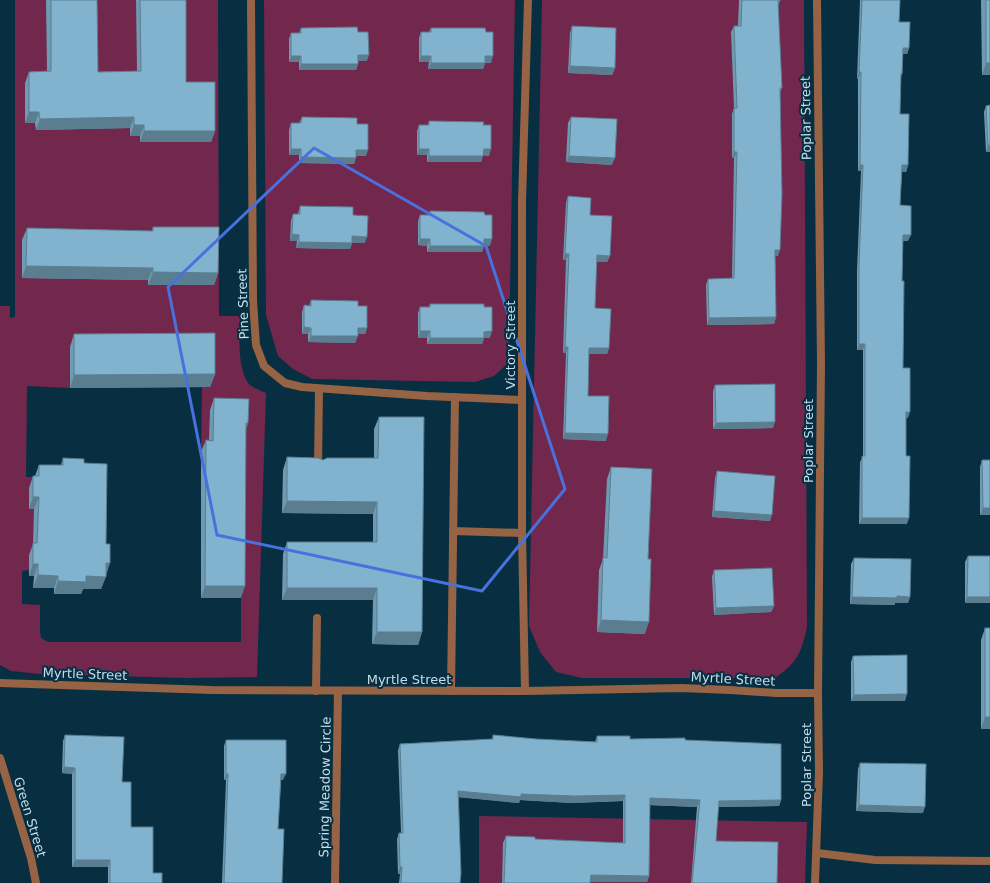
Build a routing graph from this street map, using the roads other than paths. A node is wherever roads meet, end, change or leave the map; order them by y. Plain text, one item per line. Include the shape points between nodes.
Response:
1 (251, 0) edge
2 (528, 0) edge
3 (817, 0) edge
4 (319, 388) junction
5 (455, 397) junction
6 (522, 400) junction
7 (318, 467) edge
8 (453, 531) junction
9 (522, 533) junction
10 (317, 618) dead end
11 (0, 683) edge
12 (316, 691) junction
13 (338, 691) junction
14 (451, 691) junction
15 (525, 691) junction
16 (818, 693) junction
17 (0, 758) edge
18 (817, 853) junction
19 (990, 861) edge
20 (36, 883) edge
21 (335, 883) edge
22 (815, 883) edge

1 - 4 street, Pine Street via 253,293 256,345 264,366 285,383
2 - 6 street, Victory Street via 522,201
3 - 16 street, Poplar Street via 821,363
4 - 5 street, Pine Street
4 - 7 street
5 - 6 street, Pine Street
5 - 8 street
6 - 9 street, Victory Street
8 - 9 street
8 - 14 street
9 - 15 street, Victory Street
10 - 12 street
11 - 12 street, Myrtle Street
12 - 13 street, Myrtle Street
13 - 14 street, Myrtle Street
13 - 21 street, Spring Meadow Circle
14 - 15 street, Myrtle Street
15 - 16 street, Myrtle Street via 681,688
16 - 18 street, Poplar Street
17 - 20 street, Green Street via 31,858
18 - 19 street via 875,860
18 - 22 street, Poplar Street

